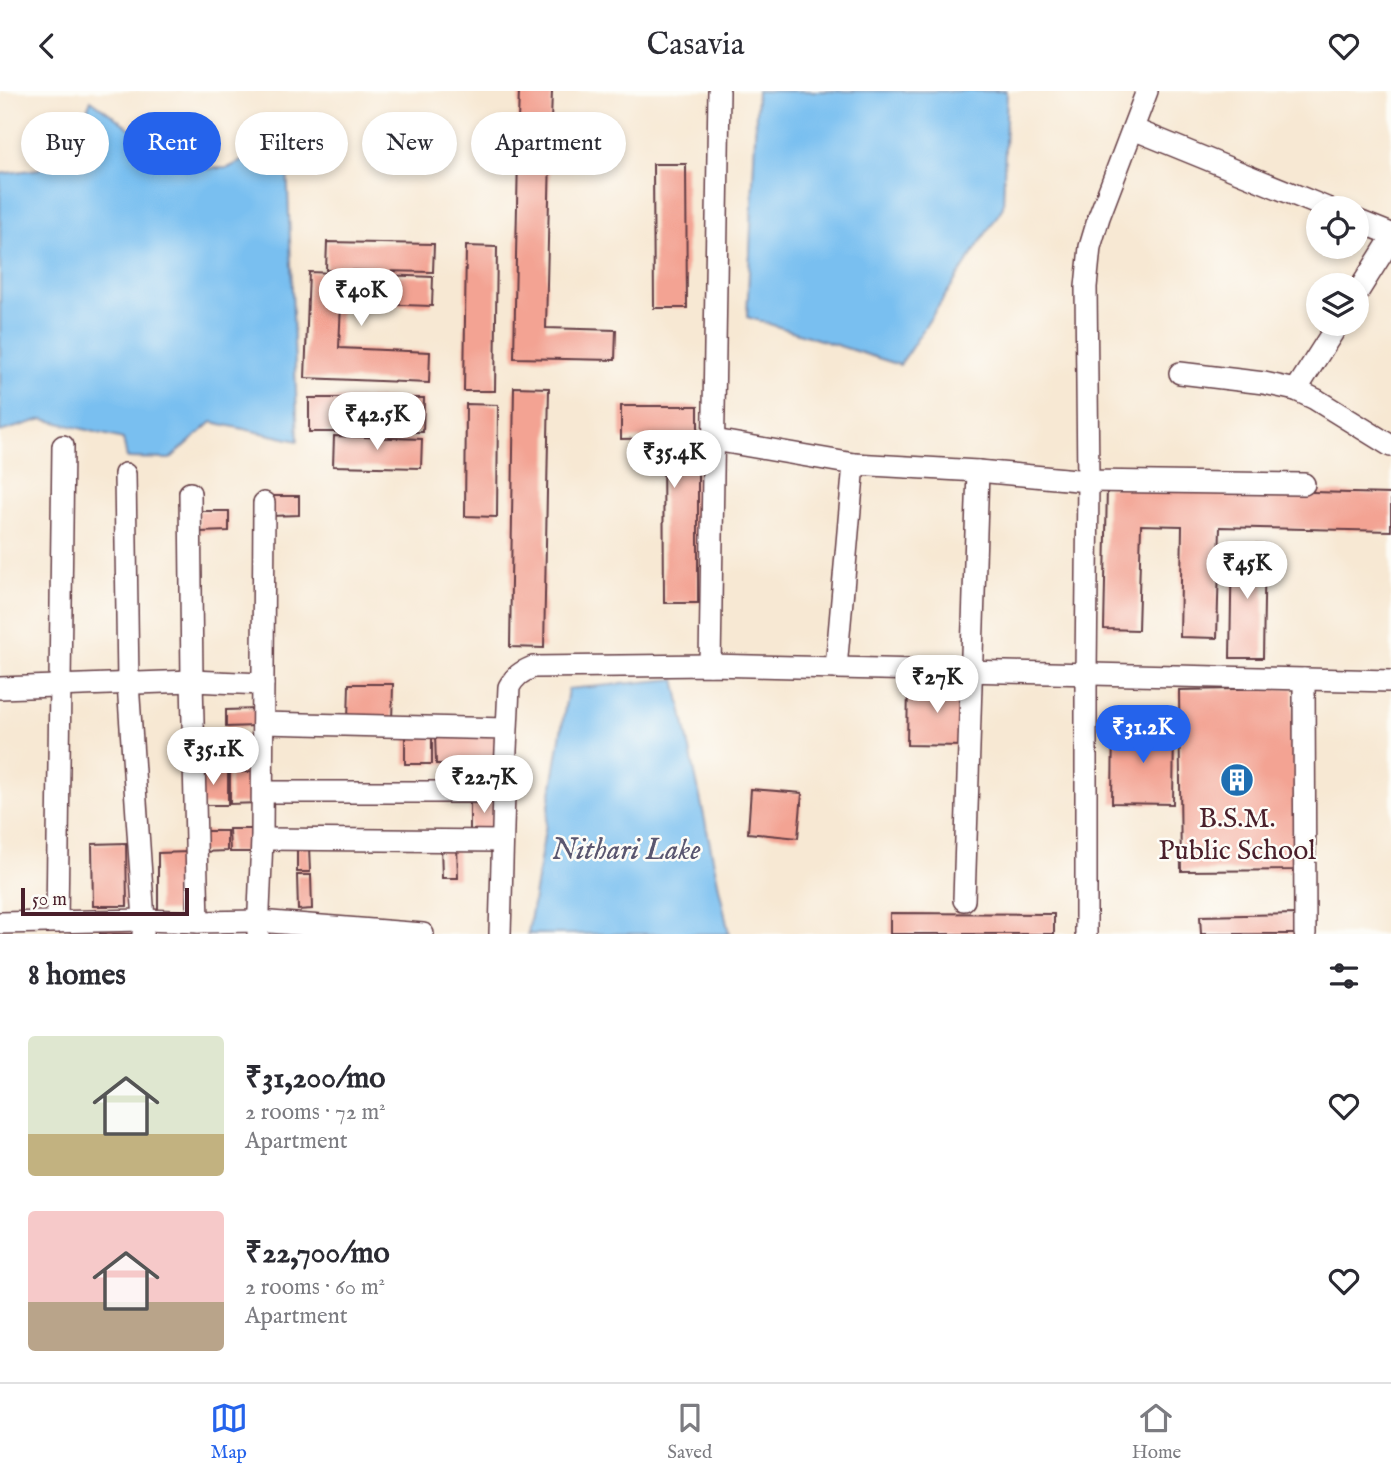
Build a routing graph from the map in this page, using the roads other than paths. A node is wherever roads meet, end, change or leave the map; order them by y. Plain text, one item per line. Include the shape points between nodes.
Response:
1 (719, 91) edge
2 (1147, 91) edge
3 (1133, 129) junction
4 (1306, 199) edge
5 (1369, 226) edge
6 (1391, 237) edge
7 (1369, 273) edge
8 (1330, 336) edge
9 (1180, 373) dead end
10 (1296, 390) junction
11 (713, 440) junction
12 (62, 446) dead end
13 (1391, 446) edge
14 (854, 464) junction
15 (978, 471) junction
16 (125, 474) dead end
17 (1088, 481) junction
18 (1304, 484) dead end
19 (190, 493) dead end
20 (264, 503) dead end
21 (710, 665) junction
22 (836, 668) junction
23 (970, 672) junction
24 (1086, 674) junction
25 (1304, 679) junction
26 (192, 681) junction
27 (1391, 681) edge
28 (128, 683) junction
29 (263, 684) junction
30 (60, 687) junction
31 (0, 688) edge
32 (263, 723) junction
33 (506, 729) junction
34 (262, 792) junction
35 (504, 792) junction
36 (262, 839) junction
37 (502, 841) junction
38 (964, 900) dead end
39 (57, 922) junction
40 (198, 922) junction
41 (0, 923) edge
42 (143, 927) edge
43 (258, 928) edge
44 (423, 934) edge
45 (500, 934) edge
46 (1086, 934) edge
47 (1306, 934) edge

1 - 11 street
2 - 3 street
3 - 4 street
3 - 17 street via 1090,247 1086,287
5 - 6 street
6 - 7 street
8 - 10 street
9 - 10 street
10 - 13 street
11 - 14 street
11 - 21 street
12 - 30 street
14 - 15 street
14 - 22 street
15 - 17 street
15 - 23 street
16 - 28 street
17 - 18 street
17 - 24 street
19 - 26 street
20 - 29 street
21 - 22 street
21 - 33 street via 533,667 521,672 509,687
22 - 23 street
23 - 24 street
23 - 38 street
24 - 25 street
24 - 46 street
25 - 27 street
25 - 47 street
26 - 28 street
26 - 29 street
26 - 40 street
28 - 30 street
28 - 42 street
29 - 32 street
30 - 31 street
30 - 39 street
32 - 33 street
32 - 34 street
33 - 35 street
34 - 35 street
34 - 36 street
35 - 37 street
36 - 37 street
36 - 43 street
37 - 45 street
39 - 41 street
39 - 42 street
40 - 42 street
40 - 43 street
43 - 44 street

